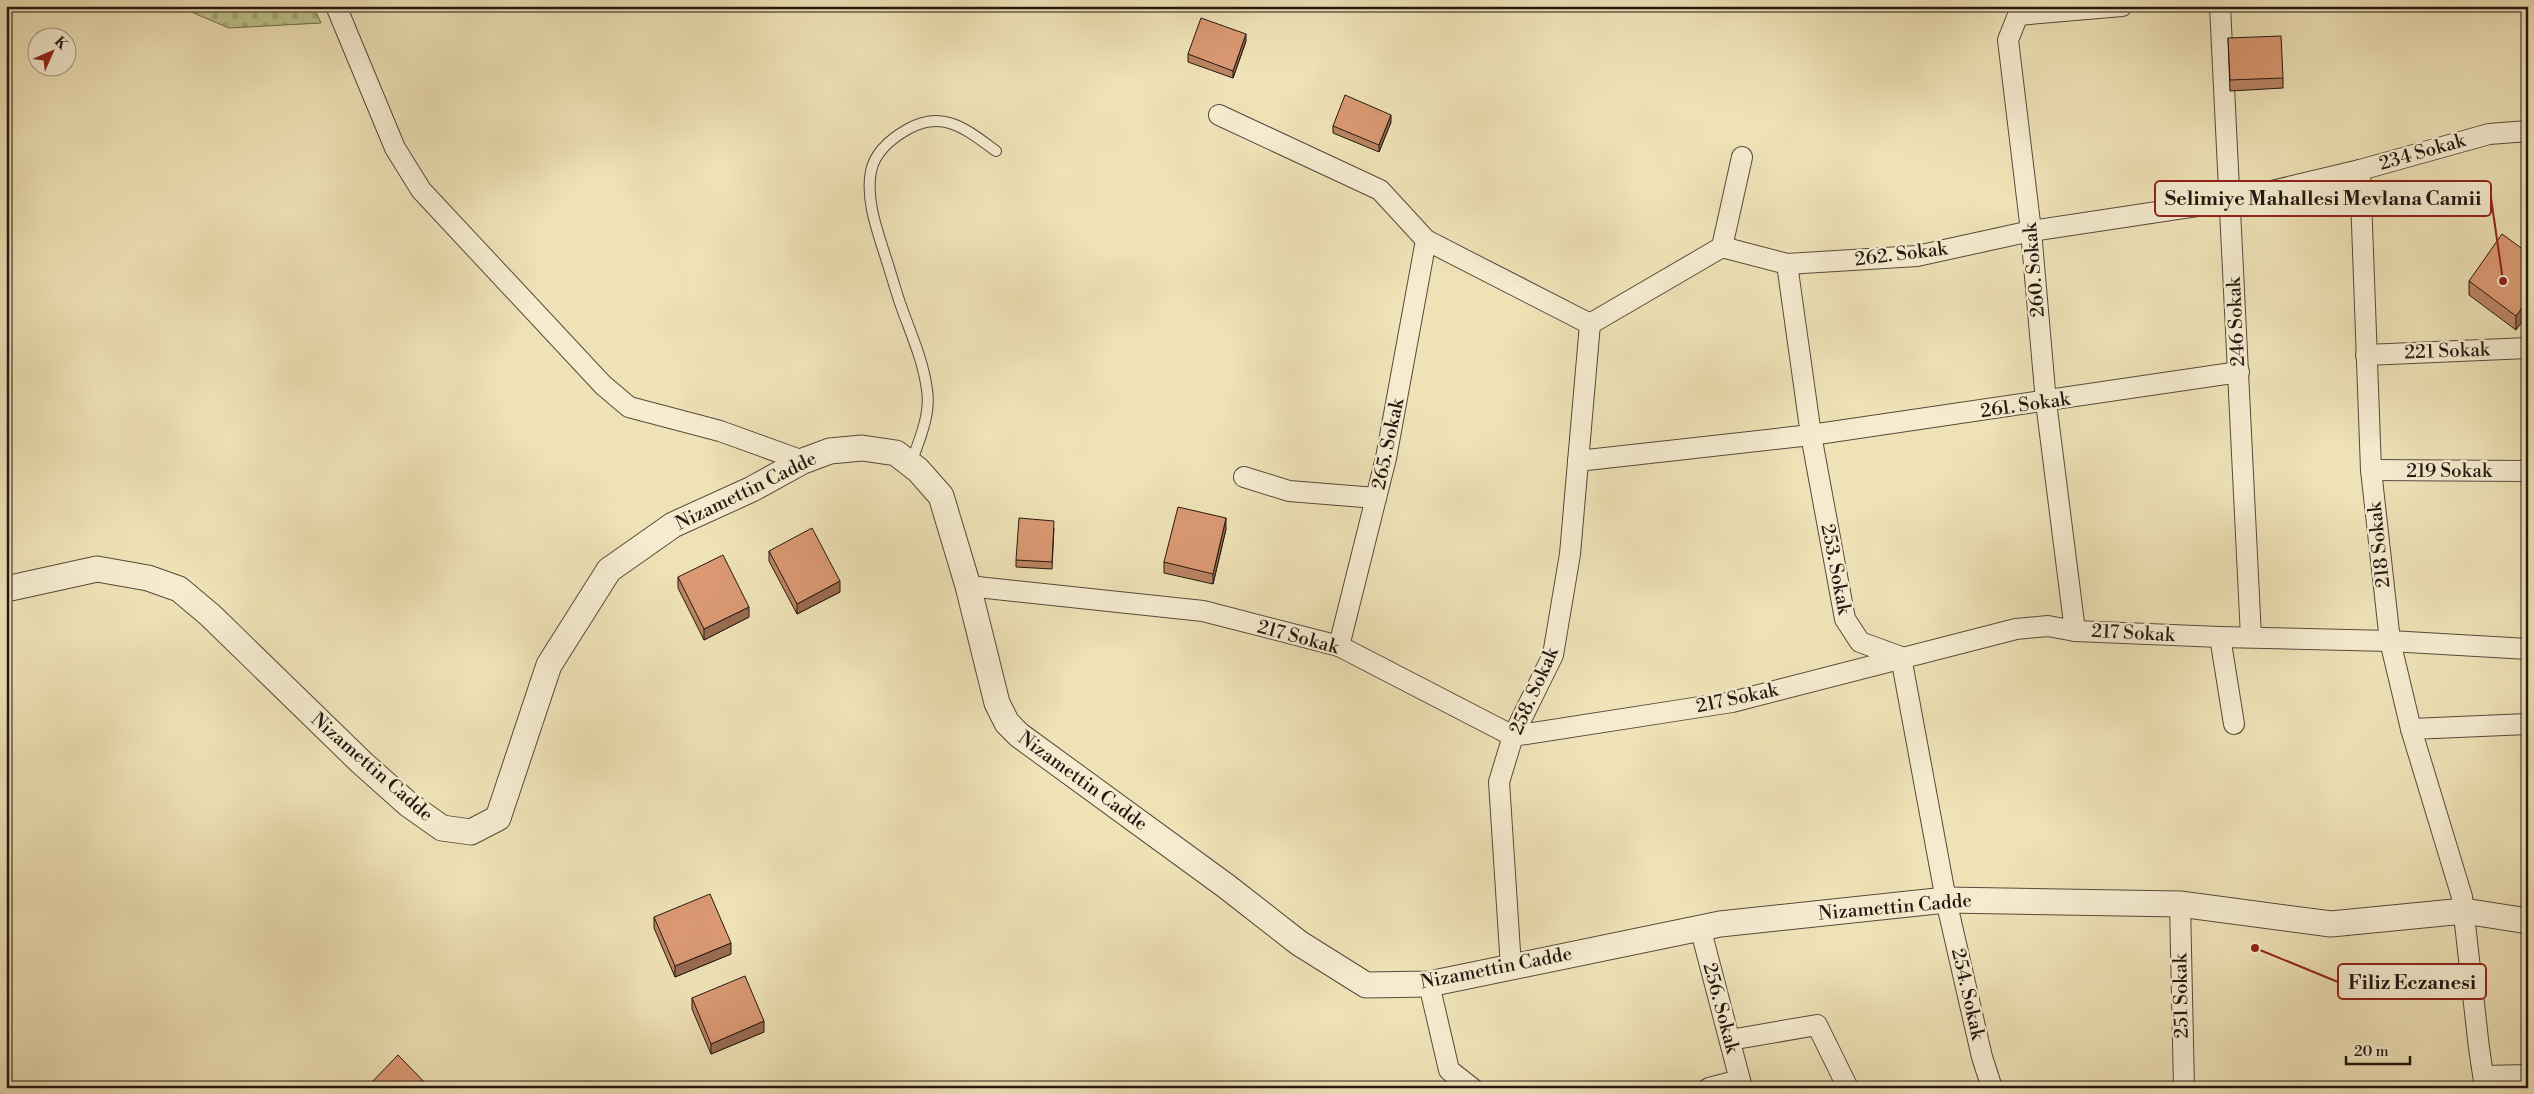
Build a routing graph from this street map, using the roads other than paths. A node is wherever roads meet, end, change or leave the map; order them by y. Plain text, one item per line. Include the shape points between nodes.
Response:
1 (336, 6) edge
2 (2122, 6) edge
3 (2220, 6) edge
4 (1219, 115) dead end
5 (2528, 131) edge
6 (996, 151) dead end
7 (1742, 157) dead end
8 (2360, 170) junction
9 (2230, 201) junction
10 (2031, 232) junction
11 (1426, 240) junction
12 (1722, 247) junction
13 (1787, 264) junction
14 (1590, 324) junction
15 (2528, 348) edge
16 (2366, 355) junction
17 (2239, 372) junction
18 (2046, 402) junction
19 (1811, 435) junction
20 (803, 461) junction
21 (1578, 461) junction
22 (911, 464) junction
23 (2371, 470) junction
24 (2528, 471) edge
25 (1244, 477) dead end
26 (1376, 498) junction
27 (968, 586) junction
28 (6, 589) edge
29 (2075, 630) junction
30 (2220, 637) junction
31 (2251, 637) junction
32 (2390, 641) junction
33 (1339, 646) junction
34 (2528, 648) edge
35 (1901, 657) junction
36 (2234, 724) dead end
37 (2528, 724) edge
38 (2411, 729) junction
39 (1513, 736) junction
40 (1946, 900) junction
41 (2180, 904) junction
42 (2464, 911) junction
43 (2528, 921) edge
44 (1700, 928) junction
45 (1511, 967) junction
46 (1429, 984) junction
47 (1730, 1040) junction
48 (2528, 1075) edge
49 (2485, 1082) edge
50 (1741, 1084) edge
51 (1472, 1088) edge
52 (1708, 1088) edge
53 (1848, 1088) edge
54 (1992, 1088) edge
55 (2184, 1088) edge

1 - 20 street via 395,148 421,190 603,385 629,407 720,431
2 - 10 street, 260. Sokak via 2018,15 2008,40
3 - 9 street, 246 Sokak
4 - 11 street via 1380,190
5 - 8 street, 234 Sokak via 2489,134
6 - 22 lane via 965,128 945,120 929,122 896,136 882,149 872,169 869,192 877,229 919,352 928,392 924,425
7 - 12 street
8 - 9 street, 234 Sokak
8 - 16 street, 218 Sokak
9 - 10 street, 262. Sokak
9 - 17 street, 246 Sokak
10 - 13 street, 262. Sokak via 1917,256
10 - 18 street, 260. Sokak
11 - 14 street
11 - 26 street, 265. Sokak
12 - 13 street, 262. Sokak
12 - 14 street
13 - 19 street, 253. Sokak
14 - 21 street, 258. Sokak
15 - 16 street, 221 Sokak
16 - 23 street, 218 Sokak
17 - 18 street, 261. Sokak
17 - 31 street, 246 Sokak
18 - 19 street, 261. Sokak
18 - 29 street, 260. Sokak
19 - 21 street, 261. Sokak
19 - 35 street, 253. Sokak via 1844,618 1860,642
20 - 22 street, Nizamettin Cadde via 830,451 862,448 896,454
20 - 28 street, Nizamettin Cadde via 752,489 673,525 609,570 549,665 498,818 471,832 442,828 408,804 179,589 148,578 97,569
21 - 39 street, 258. Sokak via 1570,554 1553,655
22 - 27 street, Nizamettin Cadde via 941,496
23 - 24 street, 219 Sokak
23 - 32 street, 218 Sokak
25 - 26 street via 1289,492
26 - 33 street, 265. Sokak
27 - 33 street, 217 Sokak via 1203,612
27 - 46 street, Nizamettin Cadde via 997,703 1007,723 1019,735 1299,943 1366,985
29 - 30 street, 217 Sokak
29 - 35 street, 217 Sokak via 2048,626 2016,629
30 - 31 street, 217 Sokak
30 - 36 street
31 - 32 street, 217 Sokak
32 - 34 street, 217 Sokak
32 - 38 street, 218 Sokak
33 - 39 street, 217 Sokak
35 - 39 street, 217 Sokak via 1732,702
35 - 40 street
37 - 38 street
38 - 42 street, 218 Sokak
39 - 45 street, 258. Sokak via 1499,782
40 - 41 street, Nizamettin Cadde
40 - 44 street, Nizamettin Cadde
40 - 54 street, 254. Sokak
41 - 42 street, Nizamettin Cadde via 2331,924
41 - 55 street, 251 Sokak
42 - 43 street, Nizamettin Cadde
42 - 49 street, 218 Sokak
44 - 45 street, Nizamettin Cadde
44 - 47 street, 256. Sokak
45 - 46 street, Nizamettin Cadde
46 - 51 street via 1449,1070
47 - 50 street, 256. Sokak
47 - 53 street via 1817,1025
48 - 49 street
50 - 52 street

